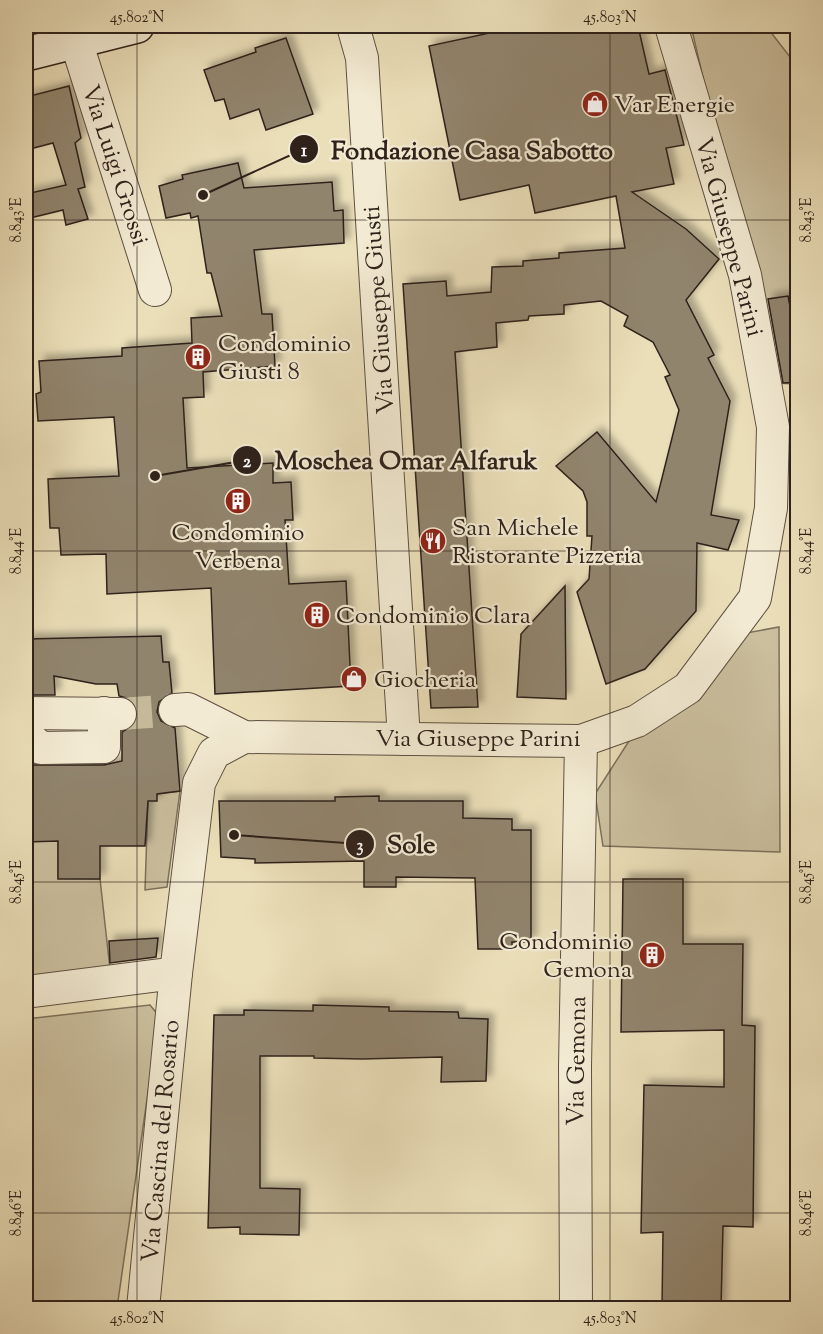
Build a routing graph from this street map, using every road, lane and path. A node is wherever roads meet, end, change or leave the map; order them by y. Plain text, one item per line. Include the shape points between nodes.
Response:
1 (137, 26) edge
2 (671, 26) edge
3 (356, 32) edge
4 (76, 41) junction
5 (26, 54) edge
6 (155, 290) dead end
7 (175, 710) tunnel mouth
8 (26, 713) edge
9 (112, 714) tunnel mouth
10 (244, 737) junction
11 (404, 739) junction
12 (581, 741) junction
13 (176, 973) junction
14 (26, 992) edge
15 (143, 1308) edge
16 (576, 1308) edge

1 - 4 main road
2 - 12 street, Via Giuseppe Parini via 745,275 773,427 771,508 755,598 688,688 637,721
3 - 11 street, Via Giuseppe Giusti via 362,58
4 - 5 main road
4 - 6 street, Via Luigi Grossi
7 - 10 street, Via Giuseppe Parini via 188,710
8 - 9 street
10 - 11 street, Via Giuseppe Parini
10 - 13 street, Via Cascina del Rosario via 214,753 199,783
11 - 12 street, Via Giuseppe Parini
12 - 16 street, Via Gemona via 575,1067
13 - 14 street
13 - 15 street, Via Cascina del Rosario

